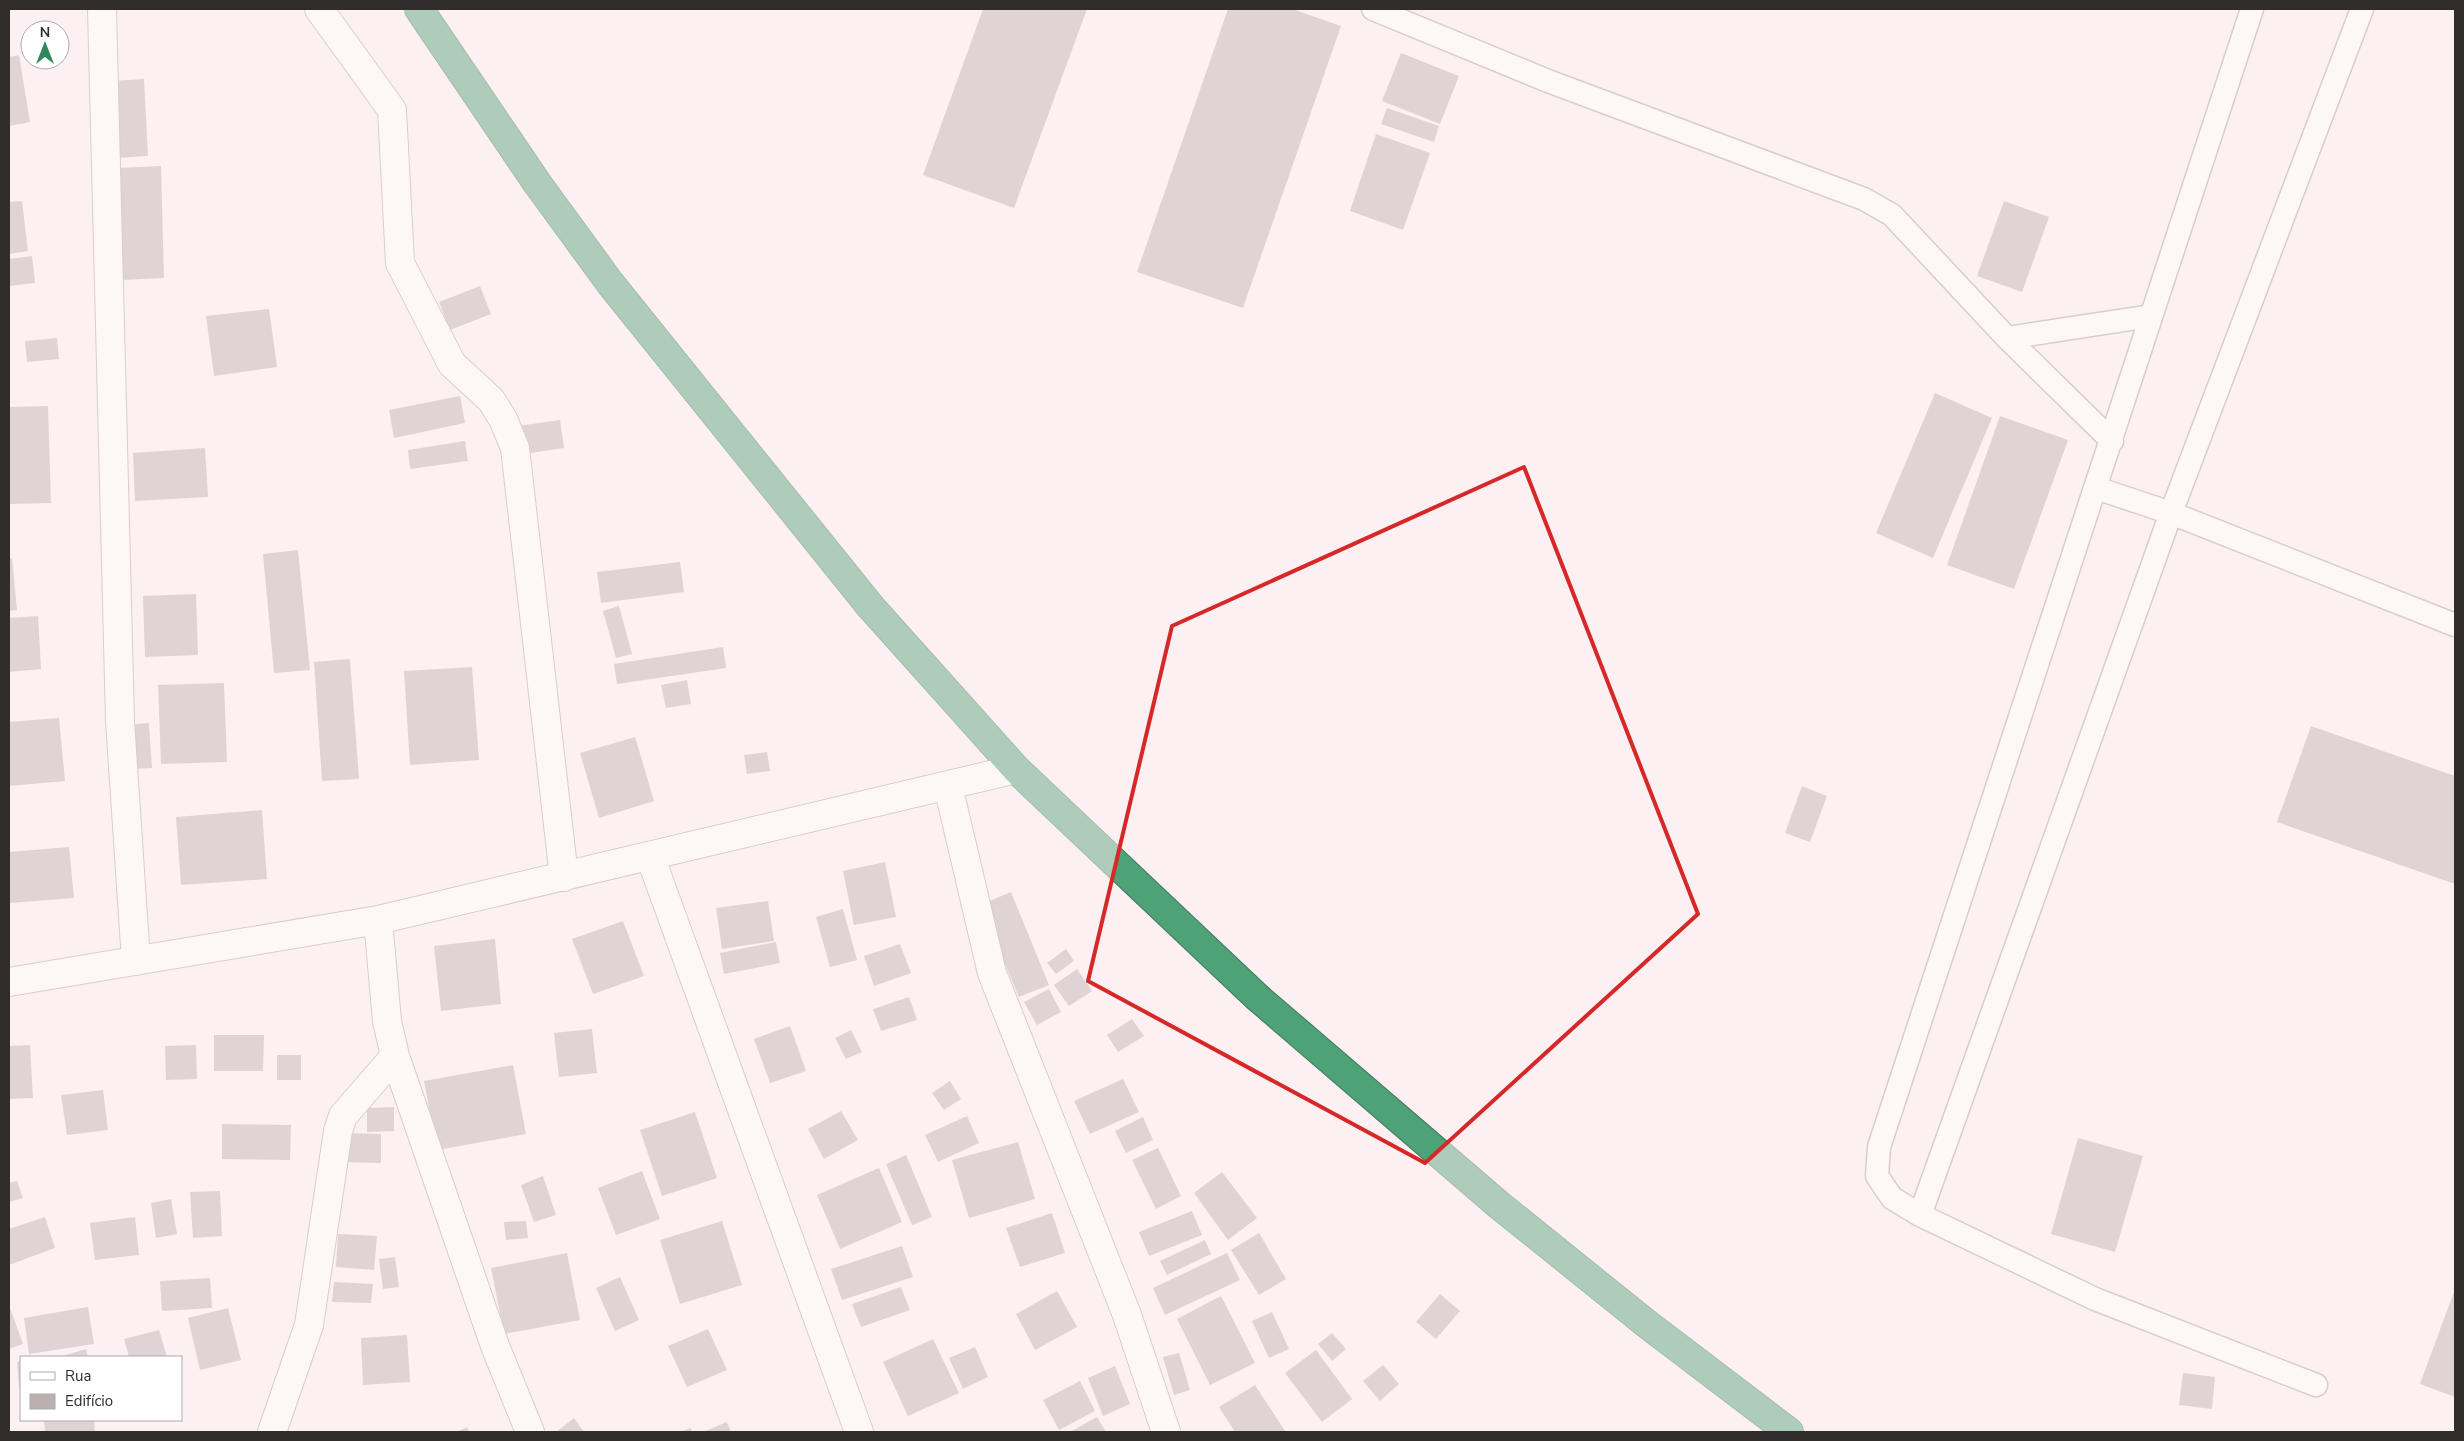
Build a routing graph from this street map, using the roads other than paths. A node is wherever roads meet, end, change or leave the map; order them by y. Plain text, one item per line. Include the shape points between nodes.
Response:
1 (102, 9) edge
2 (319, 9) edge
3 (419, 9) edge
4 (1373, 9) edge
5 (2252, 9) edge
6 (2362, 9) edge
7 (2151, 316) junction
8 (2007, 338) junction
9 (2112, 441) junction
10 (2096, 488) junction
11 (2171, 513) junction
12 (2455, 625) edge
13 (1016, 769) junction
14 (948, 786) junction
15 (650, 856) junction
16 (564, 877) junction
17 (378, 920) junction
18 (136, 961) junction
19 (9, 982) edge
20 (395, 1056) junction
21 (1920, 1215) junction
22 (2316, 1385) dead end
23 (272, 1432) edge
24 (530, 1432) edge
25 (859, 1432) edge
26 (1166, 1432) edge
27 (1789, 1432) edge

1 - 18 street via 120,721
2 - 16 street via 392,110 400,263 452,364 491,400 515,448
3 - 13 highway via 537,183 610,282 870,606
4 - 8 lane via 1548,81 1864,199 1892,216
5 - 7 lane
6 - 11 lane
7 - 8 lane
7 - 9 lane
8 - 9 lane
9 - 10 lane
10 - 11 lane
10 - 21 lane via 1879,1147 1877,1176 1892,1198
11 - 12 lane
11 - 21 lane
13 - 14 street
13 - 27 highway via 1257,996 1485,1193 1647,1324
14 - 15 street
14 - 26 street via 992,973 1127,1315
15 - 16 street
15 - 25 street
16 - 17 street
17 - 18 street
17 - 20 street via 387,1020
18 - 19 street
20 - 23 street via 343,1116 338,1131 309,1325
20 - 24 street via 495,1346
21 - 22 lane via 2095,1298

